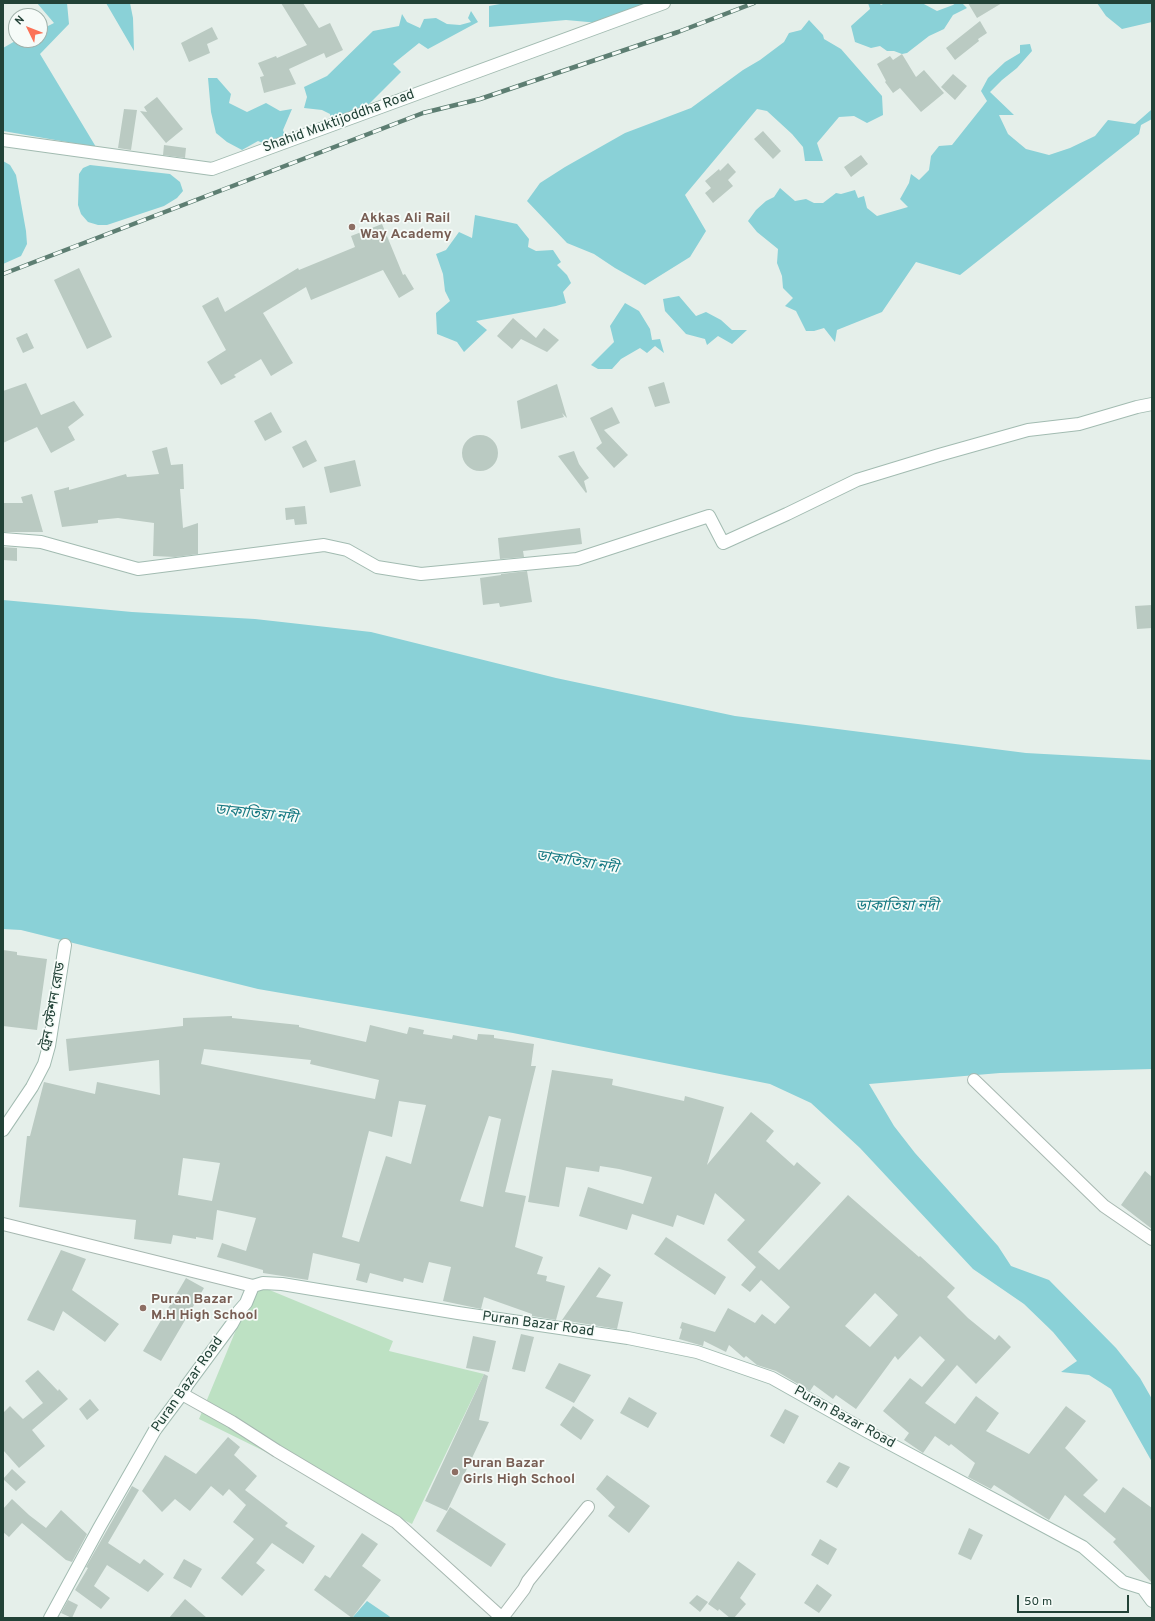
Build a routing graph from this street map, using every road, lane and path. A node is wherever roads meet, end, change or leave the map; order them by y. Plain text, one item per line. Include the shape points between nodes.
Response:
1 (664, 3) edge
2 (3, 140) edge
3 (1152, 404) edge
4 (3, 538) edge
5 (65, 945) dead end
6 (974, 1080) dead end
7 (3, 1130) edge
8 (3, 1224) edge
9 (1152, 1239) edge
10 (253, 1286) junction
11 (182, 1394) junction
12 (588, 1507) dead end
13 (1148, 1590) edge
14 (1152, 1602) edge
15 (50, 1618) edge
16 (502, 1618) edge

1 - 2 street, Shahid Muktijoddha Road via 212,169
3 - 4 street via 1079,424 1028,430 857,480 723,543 709,516 577,559 421,574 377,567 347,550 324,545 138,569 41,542
5 - 7 street, ট্রেন স্টেশন রোড via 44,1064
6 - 9 street via 1104,1206
8 - 10 street
10 - 11 street, Puran Bazar Road via 246,1303
10 - 13 street, Puran Bazar Road via 263,1283 282,1284 628,1338 697,1352 772,1378 1083,1546 1124,1582
11 - 15 street, Puran Bazar Road via 155,1430
11 - 16 street via 396,1522
12 - 16 street via 528,1581
13 - 14 street

